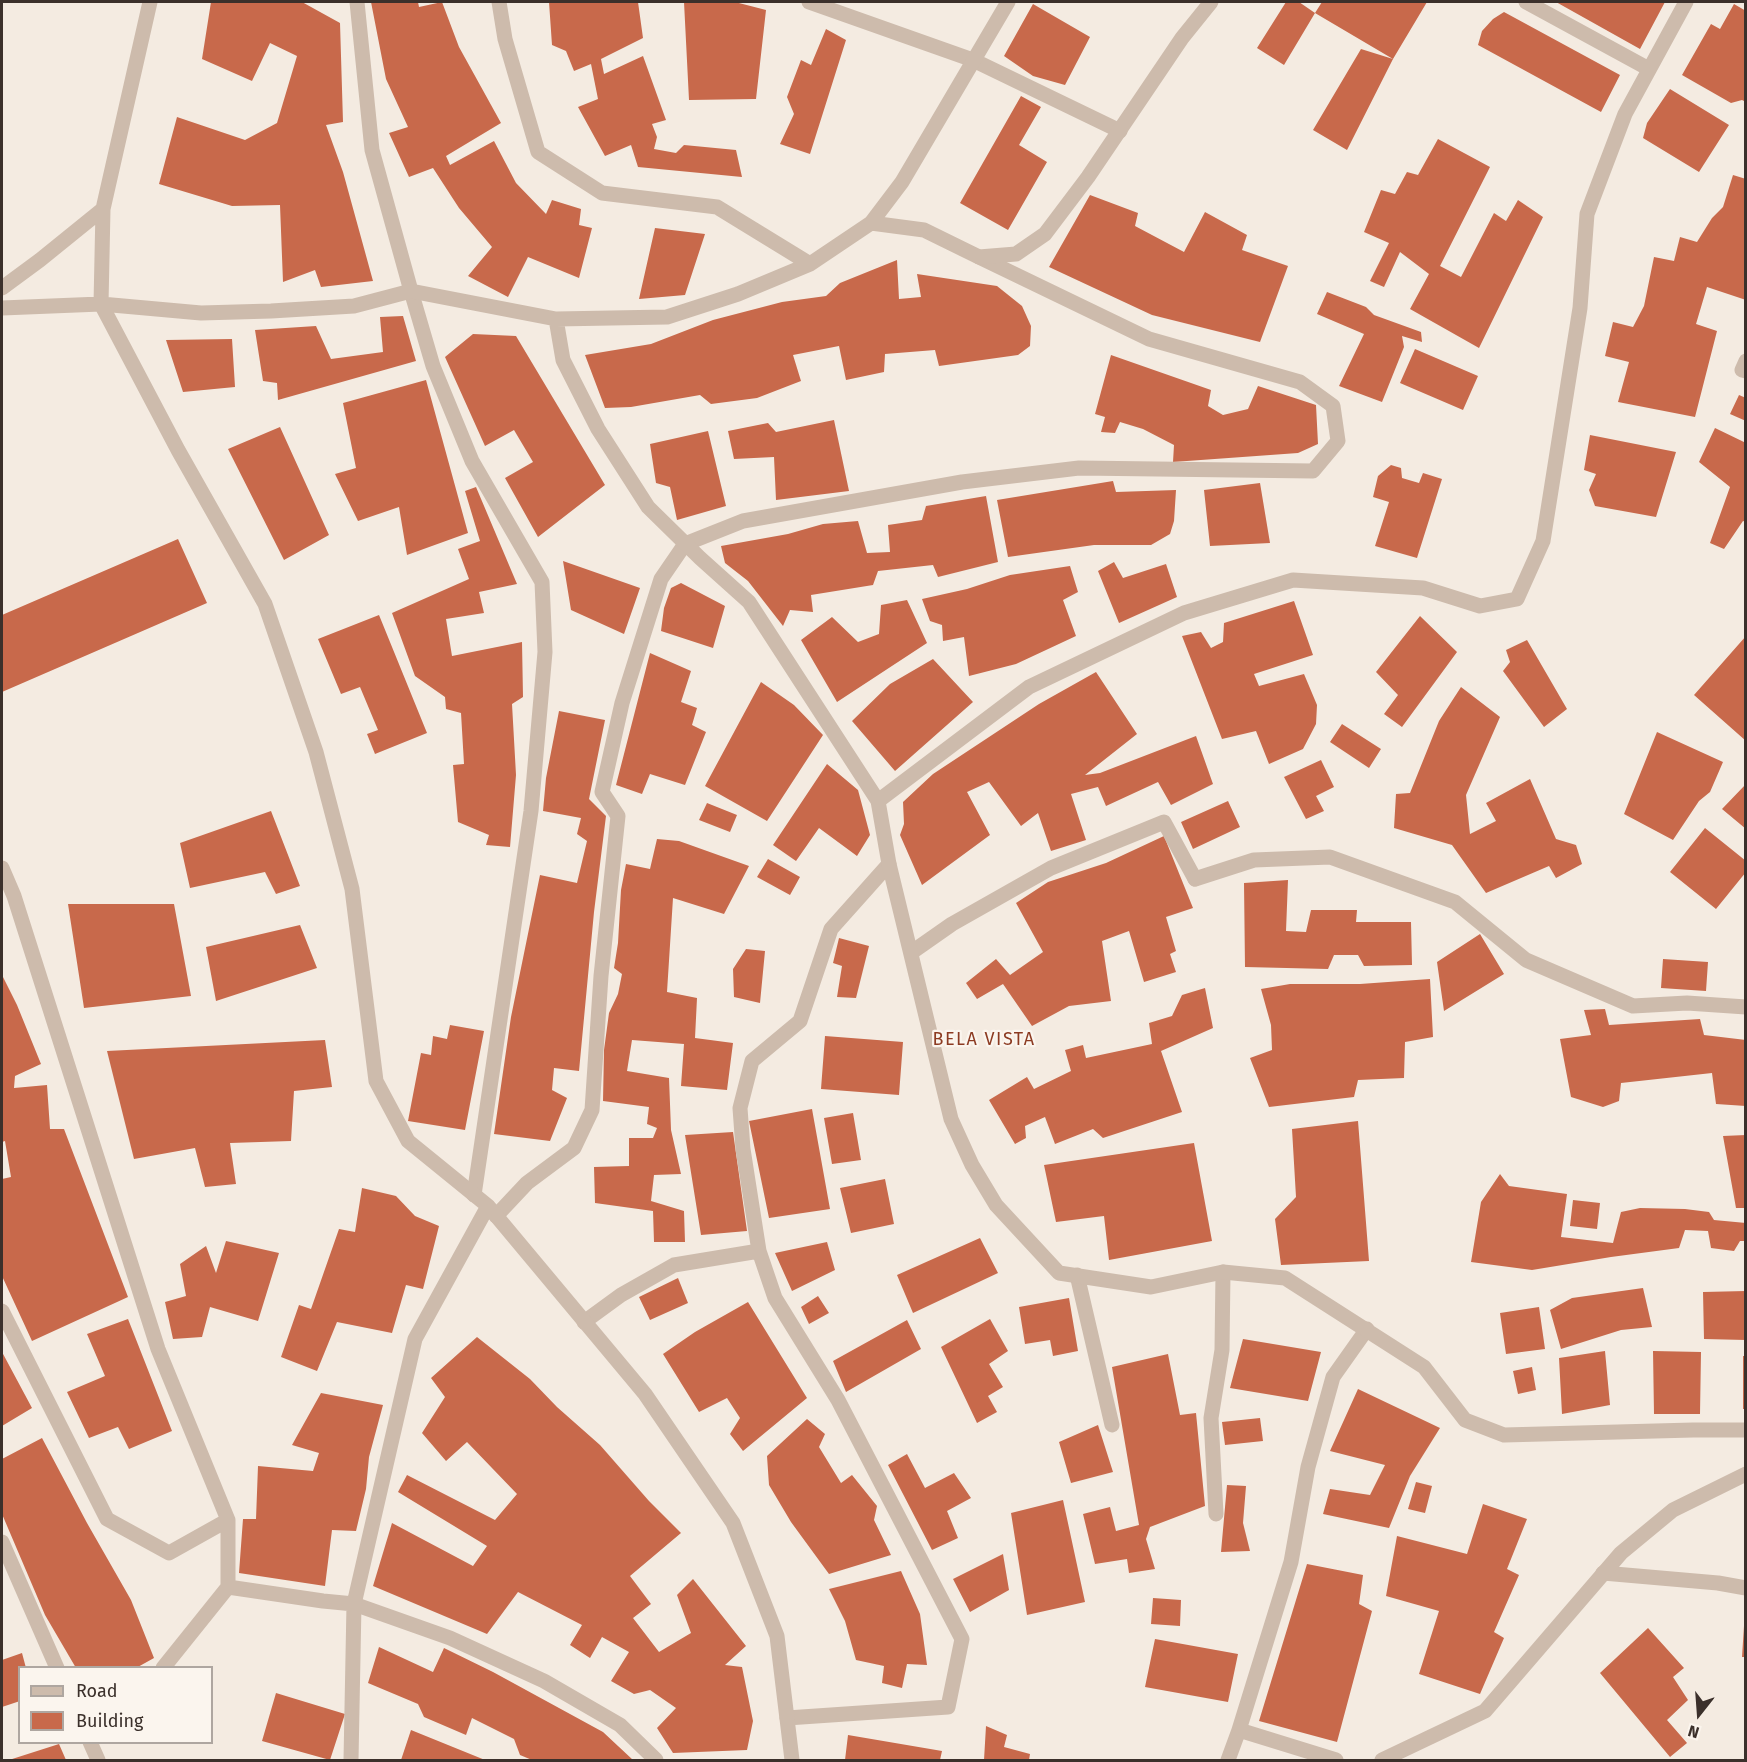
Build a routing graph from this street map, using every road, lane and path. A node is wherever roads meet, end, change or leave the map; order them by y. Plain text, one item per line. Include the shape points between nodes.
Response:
1 (150, 2) edge
2 (357, 2) edge
3 (499, 2) edge
4 (809, 2) edge
5 (1008, 2) edge
6 (1211, 2) edge
7 (1526, 2) edge
8 (1686, 2) edge
9 (974, 60) junction
10 (1649, 69) junction
11 (1119, 131) junction
12 (102, 209) junction
13 (871, 223) junction
14 (979, 257) junction
15 (810, 264) junction
16 (2, 288) edge
17 (411, 291) junction
18 (101, 304) junction
19 (2, 308) edge
20 (556, 319) junction
21 (1746, 361) edge
22 (1746, 371) edge
23 (686, 544) junction
24 (878, 801) junction
25 (889, 864) junction
26 (2, 868) edge
27 (8, 899) edge
28 (912, 952) junction
29 (1746, 1007) edge
30 (474, 1195) junction
31 (492, 1211) junction
32 (759, 1251) junction
33 (1223, 1272) junction
34 (1077, 1275) junction
35 (2, 1311) edge
36 (584, 1322) junction
37 (1367, 1329) junction
38 (1112, 1425) dead end
39 (1746, 1430) edge
40 (1746, 1474) edge
41 (1215, 1514) dead end
42 (228, 1520) junction
43 (2, 1542) edge
44 (1603, 1574) junction
45 (228, 1587) junction
46 (1746, 1588) edge
47 (354, 1604) junction
48 (56, 1666) edge
49 (165, 1666) edge
50 (787, 1718) junction
51 (1239, 1730) junction
52 (351, 1761) edge
53 (656, 1761) edge
54 (792, 1761) edge
55 (1228, 1761) edge
56 (1336, 1761) edge
57 (1382, 1761) edge

1 - 12 street
2 - 17 street via 372,150
3 - 15 street via 505,39 538,152 602,193 717,207
4 - 9 street
5 - 9 street
6 - 11 street
7 - 10 street
8 - 10 street
9 - 11 street
9 - 13 street via 902,182
10 - 24 street via 1625,114 1587,214 1580,308 1544,541 1517,599 1480,606 1423,588 1293,580 1184,613 1029,687
11 - 14 street via 1045,234 1016,254
12 - 16 street
12 - 18 street
13 - 14 street via 924,230
13 - 15 street
14 - 23 street via 1149,339 1300,382 1333,406 1338,441 1313,471 1079,468 1044,472 962,482 743,521
15 - 20 street via 738,294 667,317
17 - 18 street via 354,306 271,311 201,313
17 - 20 street
17 - 30 street via 433,366 472,461 542,582 545,652 531,810
18 - 19 street
18 - 30 street via 265,604 316,752 352,889 376,1081 408,1141
20 - 23 street via 563,360 598,429 648,507
21 - 22 street via 1742,370
23 - 24 street via 749,602
23 - 31 street via 661,579 622,703 602,792 618,816 592,1110 574,1148
24 - 25 street
25 - 28 street
25 - 32 street via 831,929 800,1021 752,1061 740,1108
26 - 27 street
27 - 42 street via 158,1349
28 - 29 street via 952,924 1051,868 1164,822 1195,879 1254,860 1330,857 1455,902 1526,960 1633,1006 1687,1003
28 - 34 street via 951,1119 972,1165 996,1204 1059,1273
30 - 31 street
31 - 36 street
31 - 47 street via 415,1339
32 - 36 street via 674,1264
32 - 50 street via 775,1298 838,1400 962,1639 948,1707
33 - 34 street via 1151,1287
33 - 37 street via 1286,1278
33 - 41 street via 1222,1350 1210,1418
34 - 38 street
35 - 42 street via 107,1519 169,1553
36 - 50 street via 645,1394 733,1523 777,1636
37 - 39 street via 1424,1367 1465,1420 1504,1435
37 - 51 street via 1333,1377 1308,1467 1291,1562
40 - 44 street via 1673,1510 1621,1553
42 - 45 street
43 - 48 street
44 - 46 street
44 - 57 street via 1485,1710
45 - 47 street
45 - 49 street
47 - 52 street
47 - 53 street via 450,1638 544,1682 620,1725
50 - 54 street
51 - 55 street
51 - 56 street

